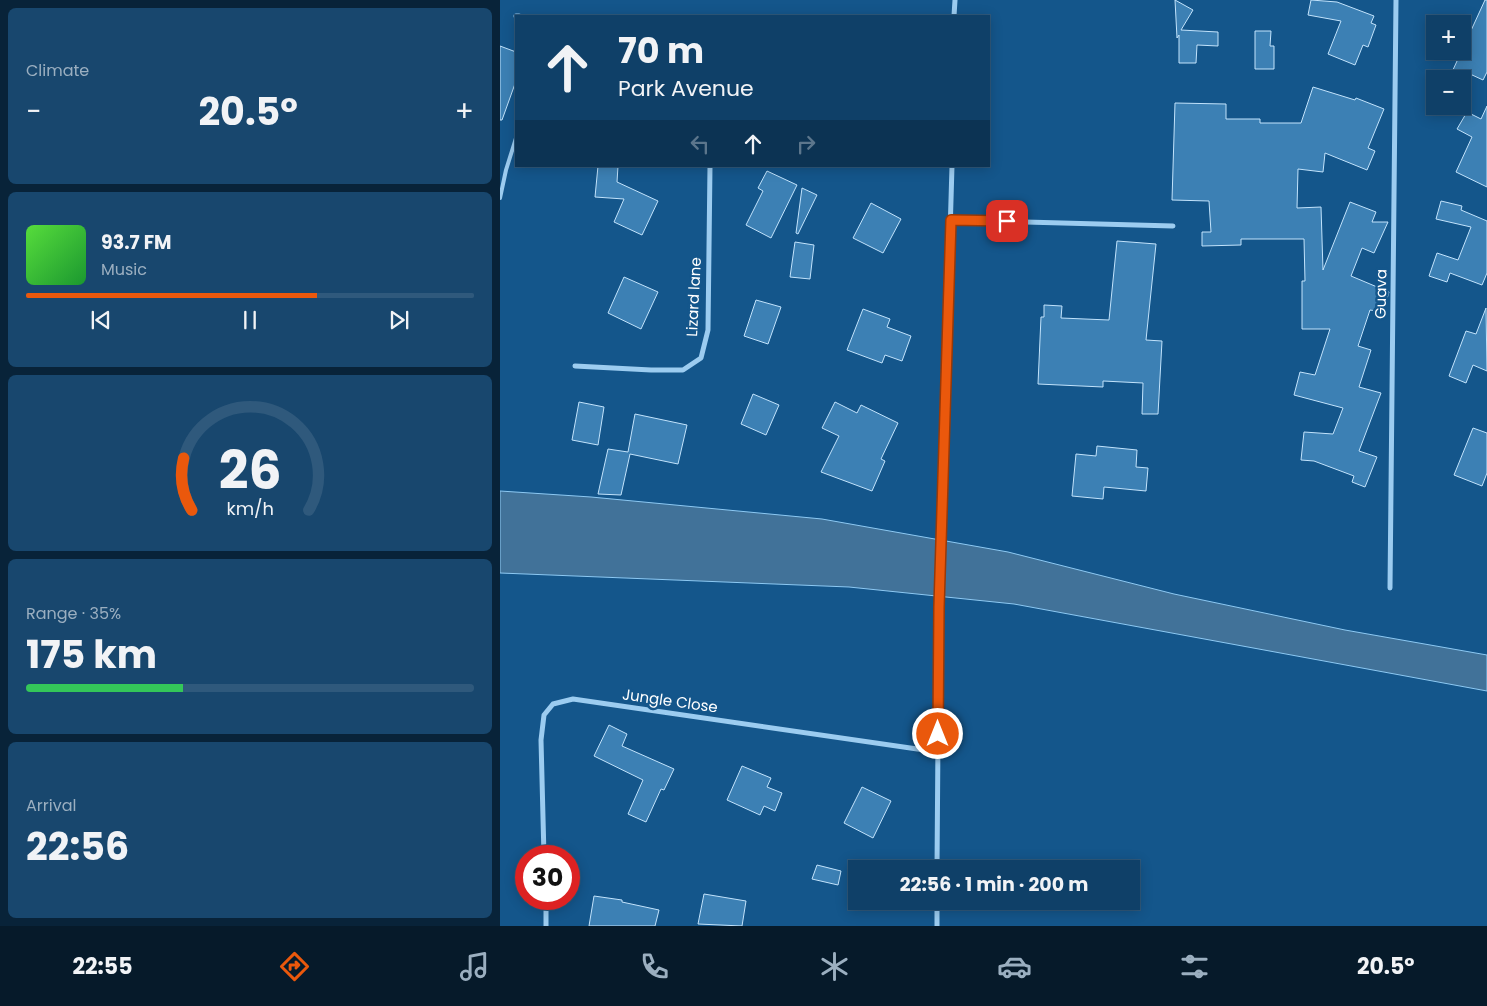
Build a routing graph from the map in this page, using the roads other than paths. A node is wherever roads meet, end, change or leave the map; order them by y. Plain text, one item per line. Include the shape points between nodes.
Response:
1 (955, 0) edge
2 (1396, 0) edge
3 (954, 15) edge
4 (515, 142) edge
5 (710, 167) edge
6 (952, 167) edge
7 (500, 198) edge
8 (951, 220) junction
9 (1173, 226) dead end
10 (575, 366) dead end
11 (1390, 588) dead end
12 (938, 752) junction
13 (544, 845) edge
14 (937, 860) edge
15 (546, 910) edge
16 (937, 910) edge
17 (546, 926) edge
18 (937, 926) edge

1 - 3 street
2 - 11 street, Guava
4 - 7 lane
5 - 10 street, Lizard lane via 708,330 701,358 683,370
6 - 8 street
8 - 9 street
8 - 12 street via 939,607
12 - 13 street, Jungle Close via 573,700 553,704 544,715 542,740
12 - 14 street
15 - 17 street
16 - 18 street

